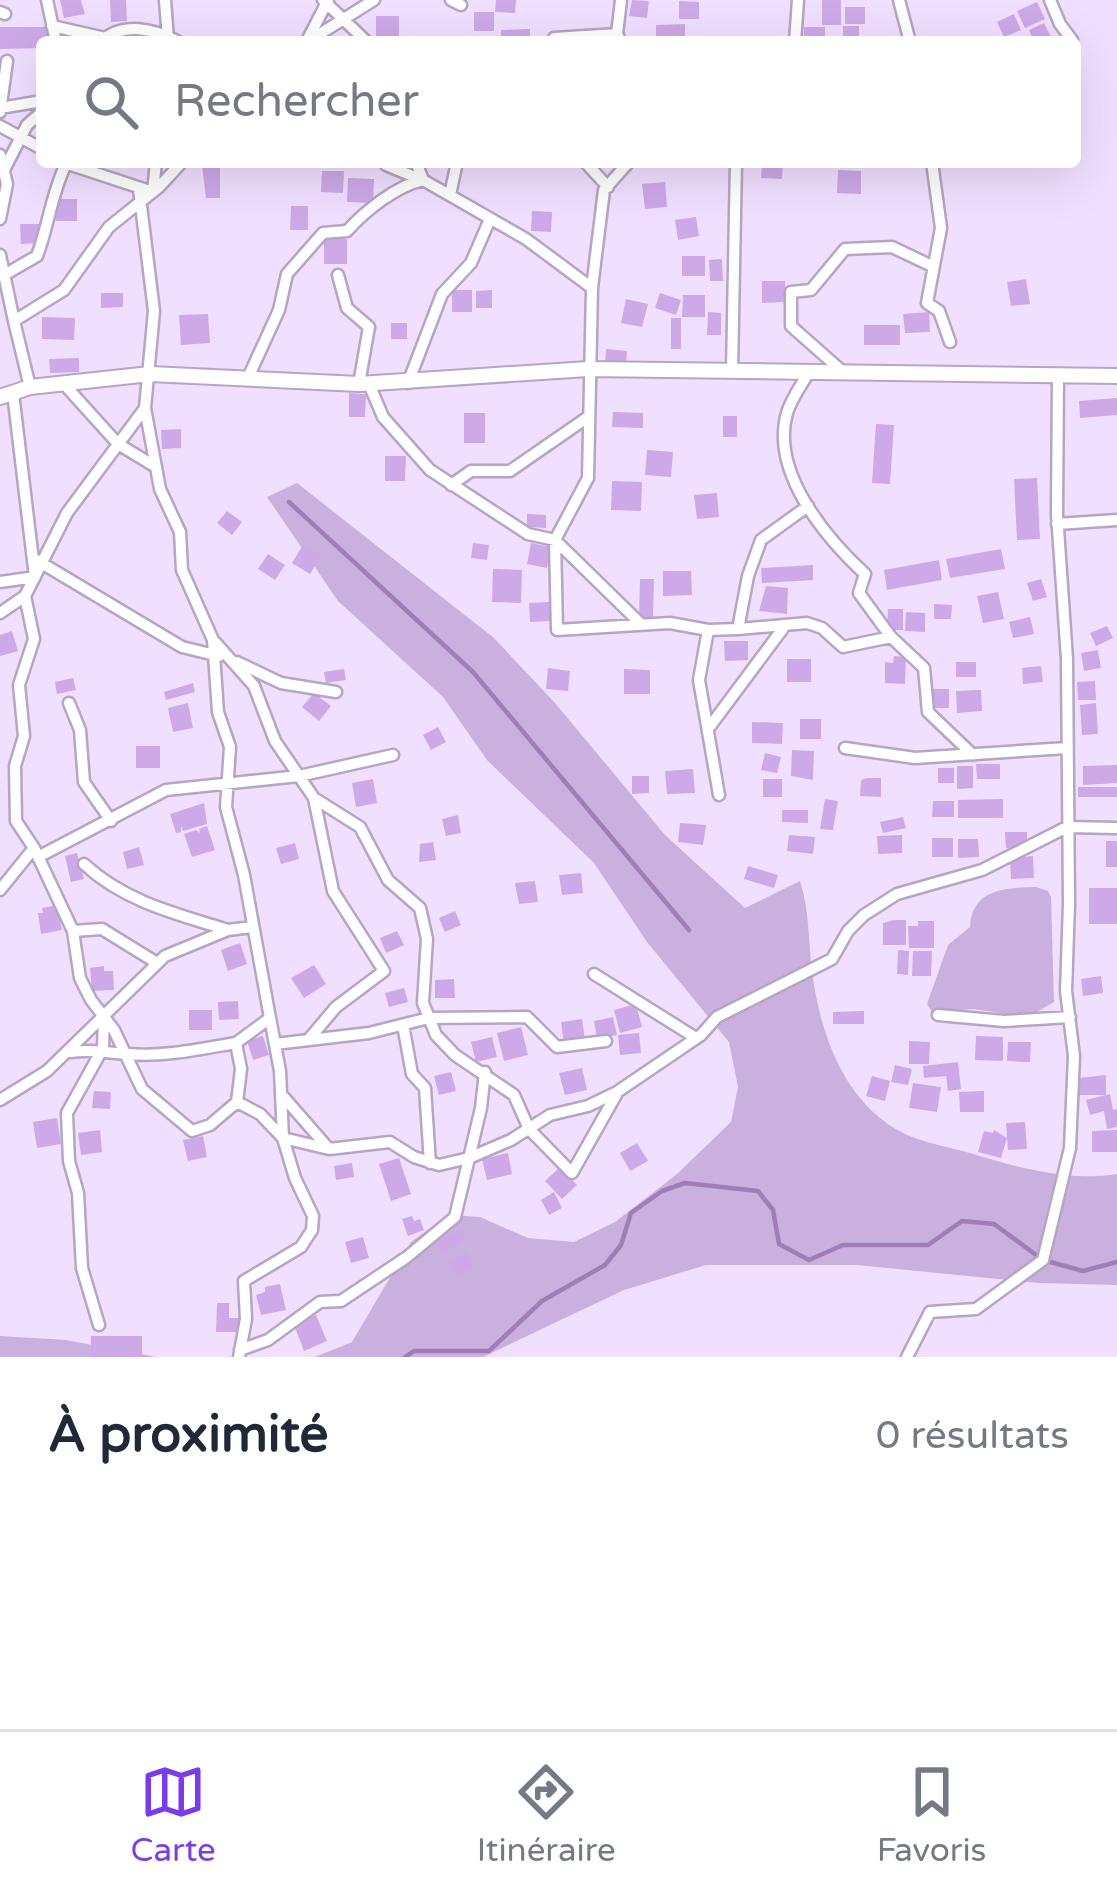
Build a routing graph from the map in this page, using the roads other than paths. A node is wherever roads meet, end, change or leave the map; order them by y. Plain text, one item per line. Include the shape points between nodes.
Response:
1 (47, 0) edge
2 (165, 0) edge
3 (374, 0) edge
4 (621, 0) edge
5 (798, 0) edge
6 (899, 0) edge
7 (1050, 0) edge
8 (326, 1) edge
9 (345, 20) junction
10 (52, 26) junction
11 (54, 36) edge
12 (88, 36) edge
13 (113, 36) edge
14 (159, 36) edge
15 (171, 36) edge
16 (310, 36) edge
17 (317, 36) edge
18 (361, 36) edge
19 (619, 36) edge
20 (795, 36) edge
21 (908, 36) edge
22 (1069, 36) edge
23 (7, 61) dead end
24 (2, 88) edge
25 (36, 101) edge
26 (19, 103) junction
27 (0, 109) edge
28 (36, 119) edge
29 (0, 126) edge
30 (21, 135) junction
31 (36, 145) edge
32 (0, 155) edge
33 (62, 168) edge
34 (77, 168) edge
35 (154, 168) edge
36 (175, 168) edge
37 (393, 168) edge
38 (418, 168) edge
39 (456, 168) edge
40 (591, 168) edge
41 (624, 168) edge
42 (736, 168) edge
43 (933, 168) edge
44 (4, 170) junction
45 (423, 181) junction
46 (608, 187) junction
47 (145, 194) junction
48 (450, 196) junction
49 (0, 219) edge
50 (490, 219) junction
51 (2, 265) edge
52 (932, 266) junction
53 (338, 275) dead end
54 (592, 288) junction
55 (14, 321) junction
56 (950, 342) dead end
57 (588, 369) junction
58 (732, 371) junction
59 (809, 372) junction
60 (843, 372) junction
61 (150, 374) junction
62 (1058, 375) junction
63 (1117, 376) edge
64 (247, 380) junction
65 (63, 383) junction
66 (408, 383) junction
67 (364, 384) junction
68 (30, 387) junction
69 (2, 397) edge
70 (145, 407) junction
71 (588, 416) junction
72 (118, 444) junction
73 (156, 466) junction
74 (451, 485) junction
75 (808, 506) junction
76 (1117, 520) edge
77 (1057, 524) junction
78 (555, 540) junction
79 (38, 559) junction
80 (35, 577) junction
81 (0, 583) edge
82 (25, 596) junction
83 (0, 614) edge
84 (641, 625) junction
85 (784, 627) junction
86 (738, 629) junction
87 (709, 630) junction
88 (891, 637) junction
89 (212, 640) junction
90 (214, 655) junction
91 (230, 659) junction
92 (336, 692) dead end
93 (69, 703) dead end
94 (708, 729) junction
95 (845, 748) dead end
96 (1067, 748) junction
97 (393, 755) dead end
98 (973, 755) junction
99 (299, 776) junction
100 (228, 782) junction
101 (719, 796) dead end
102 (314, 798) junction
103 (0, 817) edge
104 (16, 821) junction
105 (111, 821) junction
106 (1067, 827) junction
107 (1117, 828) edge
108 (36, 853) junction
109 (84, 864) dead end
110 (0, 890) edge
111 (252, 927) junction
112 (228, 930) junction
113 (73, 931) junction
114 (157, 963) junction
115 (594, 974) dead end
116 (938, 1015) dead end
117 (1070, 1016) junction
118 (104, 1017) junction
119 (270, 1018) junction
120 (429, 1018) junction
121 (403, 1025) junction
122 (696, 1038) junction
123 (308, 1040) junction
124 (606, 1041) dead end
125 (236, 1043) junction
126 (275, 1044) junction
127 (103, 1048) junction
128 (67, 1052) junction
129 (127, 1054) junction
130 (485, 1072) junction
131 (617, 1092) junction
132 (281, 1094) junction
133 (0, 1100) edge
134 (237, 1102) junction
135 (529, 1129) junction
136 (283, 1138) junction
137 (329, 1149) junction
138 (469, 1158) junction
139 (430, 1163) junction
140 (99, 1325) dead end
141 (239, 1354) edge
142 (907, 1357) edge

1 - 10 street
2 - 15 street
3 - 9 street
4 - 19 street
5 - 20 street
6 - 21 street
7 - 22 street
8 - 9 street
8 - 16 street
9 - 17 street
9 - 18 street
10 - 11 street
10 - 12 street
13 - 14 street via 134,28
23 - 24 street
24 - 26 street
24 - 27 street
25 - 26 street
26 - 27 street
28 - 30 street
29 - 30 street
30 - 31 street
30 - 44 street
32 - 44 street
33 - 51 street via 38,256
34 - 47 street
35 - 47 street
36 - 47 street
37 - 45 street
38 - 45 street
39 - 48 street
40 - 46 street
41 - 46 street
42 - 58 street
43 - 52 street via 941,228
44 - 49 street
45 - 48 street
45 - 64 street via 347,231 322,233 287,274
46 - 54 street
47 - 55 street via 109,227 64,290
47 - 61 street
48 - 50 street
50 - 54 street
50 - 66 street via 471,263 442,294
51 - 55 street
52 - 56 street via 927,303 939,311
52 - 60 street via 892,248 845,249 811,290 790,292 790,326
53 - 67 street via 347,308 369,327
54 - 57 street
55 - 68 street
57 - 58 street
57 - 66 street
57 - 71 street
58 - 59 street
59 - 60 street
59 - 75 street via 784,430
60 - 62 street
61 - 64 street
61 - 65 street
61 - 70 street
62 - 63 street
62 - 77 street
64 - 67 street
65 - 68 street
65 - 72 street
66 - 67 street
67 - 74 street via 383,416
68 - 69 street
69 - 79 street
70 - 72 street
70 - 73 street
71 - 74 street via 510,471 471,471
71 - 78 street via 588,478
72 - 73 street
72 - 79 street
73 - 89 street via 180,532 182,570
74 - 78 street via 528,534
75 - 86 street via 761,540
75 - 88 street via 865,574 859,593
76 - 77 street
77 - 96 street
78 - 84 street
78 - 84 street via 557,630
79 - 80 street
79 - 90 street via 182,646
80 - 81 street
80 - 82 street
82 - 83 street
82 - 104 street via 34,639 19,685 24,736 15,766
84 - 87 street
85 - 86 street
85 - 88 street via 822,628 844,647
85 - 94 street
86 - 87 street
87 - 94 street via 699,680
88 - 98 street via 925,668 928,712
89 - 90 street
89 - 91 street
90 - 91 street
90 - 100 street
91 - 92 street via 281,682
91 - 99 street via 254,686 274,741
93 - 105 street via 80,730 83,782
94 - 101 street
95 - 98 street via 915,758
96 - 98 street
96 - 106 street
97 - 99 street
99 - 100 street
99 - 102 street
100 - 105 street via 166,790
100 - 111 street via 226,807
102 - 120 street via 360,827 388,880 420,908
102 - 123 street via 333,891 383,971
103 - 104 street
104 - 108 street
105 - 108 street
106 - 107 street
106 - 117 street
106 - 122 street via 982,870 897,894 848,931 832,959 717,1017
108 - 110 street
108 - 113 street
109 - 112 street via 136,901
111 - 112 street
111 - 119 street
112 - 114 street
113 - 114 street via 102,929
113 - 118 street via 80,978
114 - 118 street
115 - 122 street
116 - 117 street via 1004,1022
117 - 142 street via 1070,1148 1043,1260 976,1310 930,1312
118 - 127 street
118 - 128 street
118 - 129 street
119 - 125 street
119 - 126 street
120 - 121 street
120 - 124 street via 526,1017 557,1047
120 - 130 street via 455,1054
121 - 123 street
121 - 139 street via 412,1074 425,1088
122 - 131 street
123 - 126 street
125 - 129 street
125 - 134 street
126 - 132 street
127 - 128 street
127 - 129 street
127 - 140 street via 67,1113 82,1268
128 - 133 street
129 - 134 street via 142,1089 192,1131
130 - 135 street via 514,1095
130 - 138 street
131 - 135 street
131 - 135 street via 572,1173
132 - 136 street
132 - 137 street
134 - 136 street
135 - 138 street
136 - 137 street
136 - 141 street via 312,1231 244,1281
137 - 139 street via 390,1142
138 - 139 street
138 - 141 street via 455,1217 341,1301 320,1302

